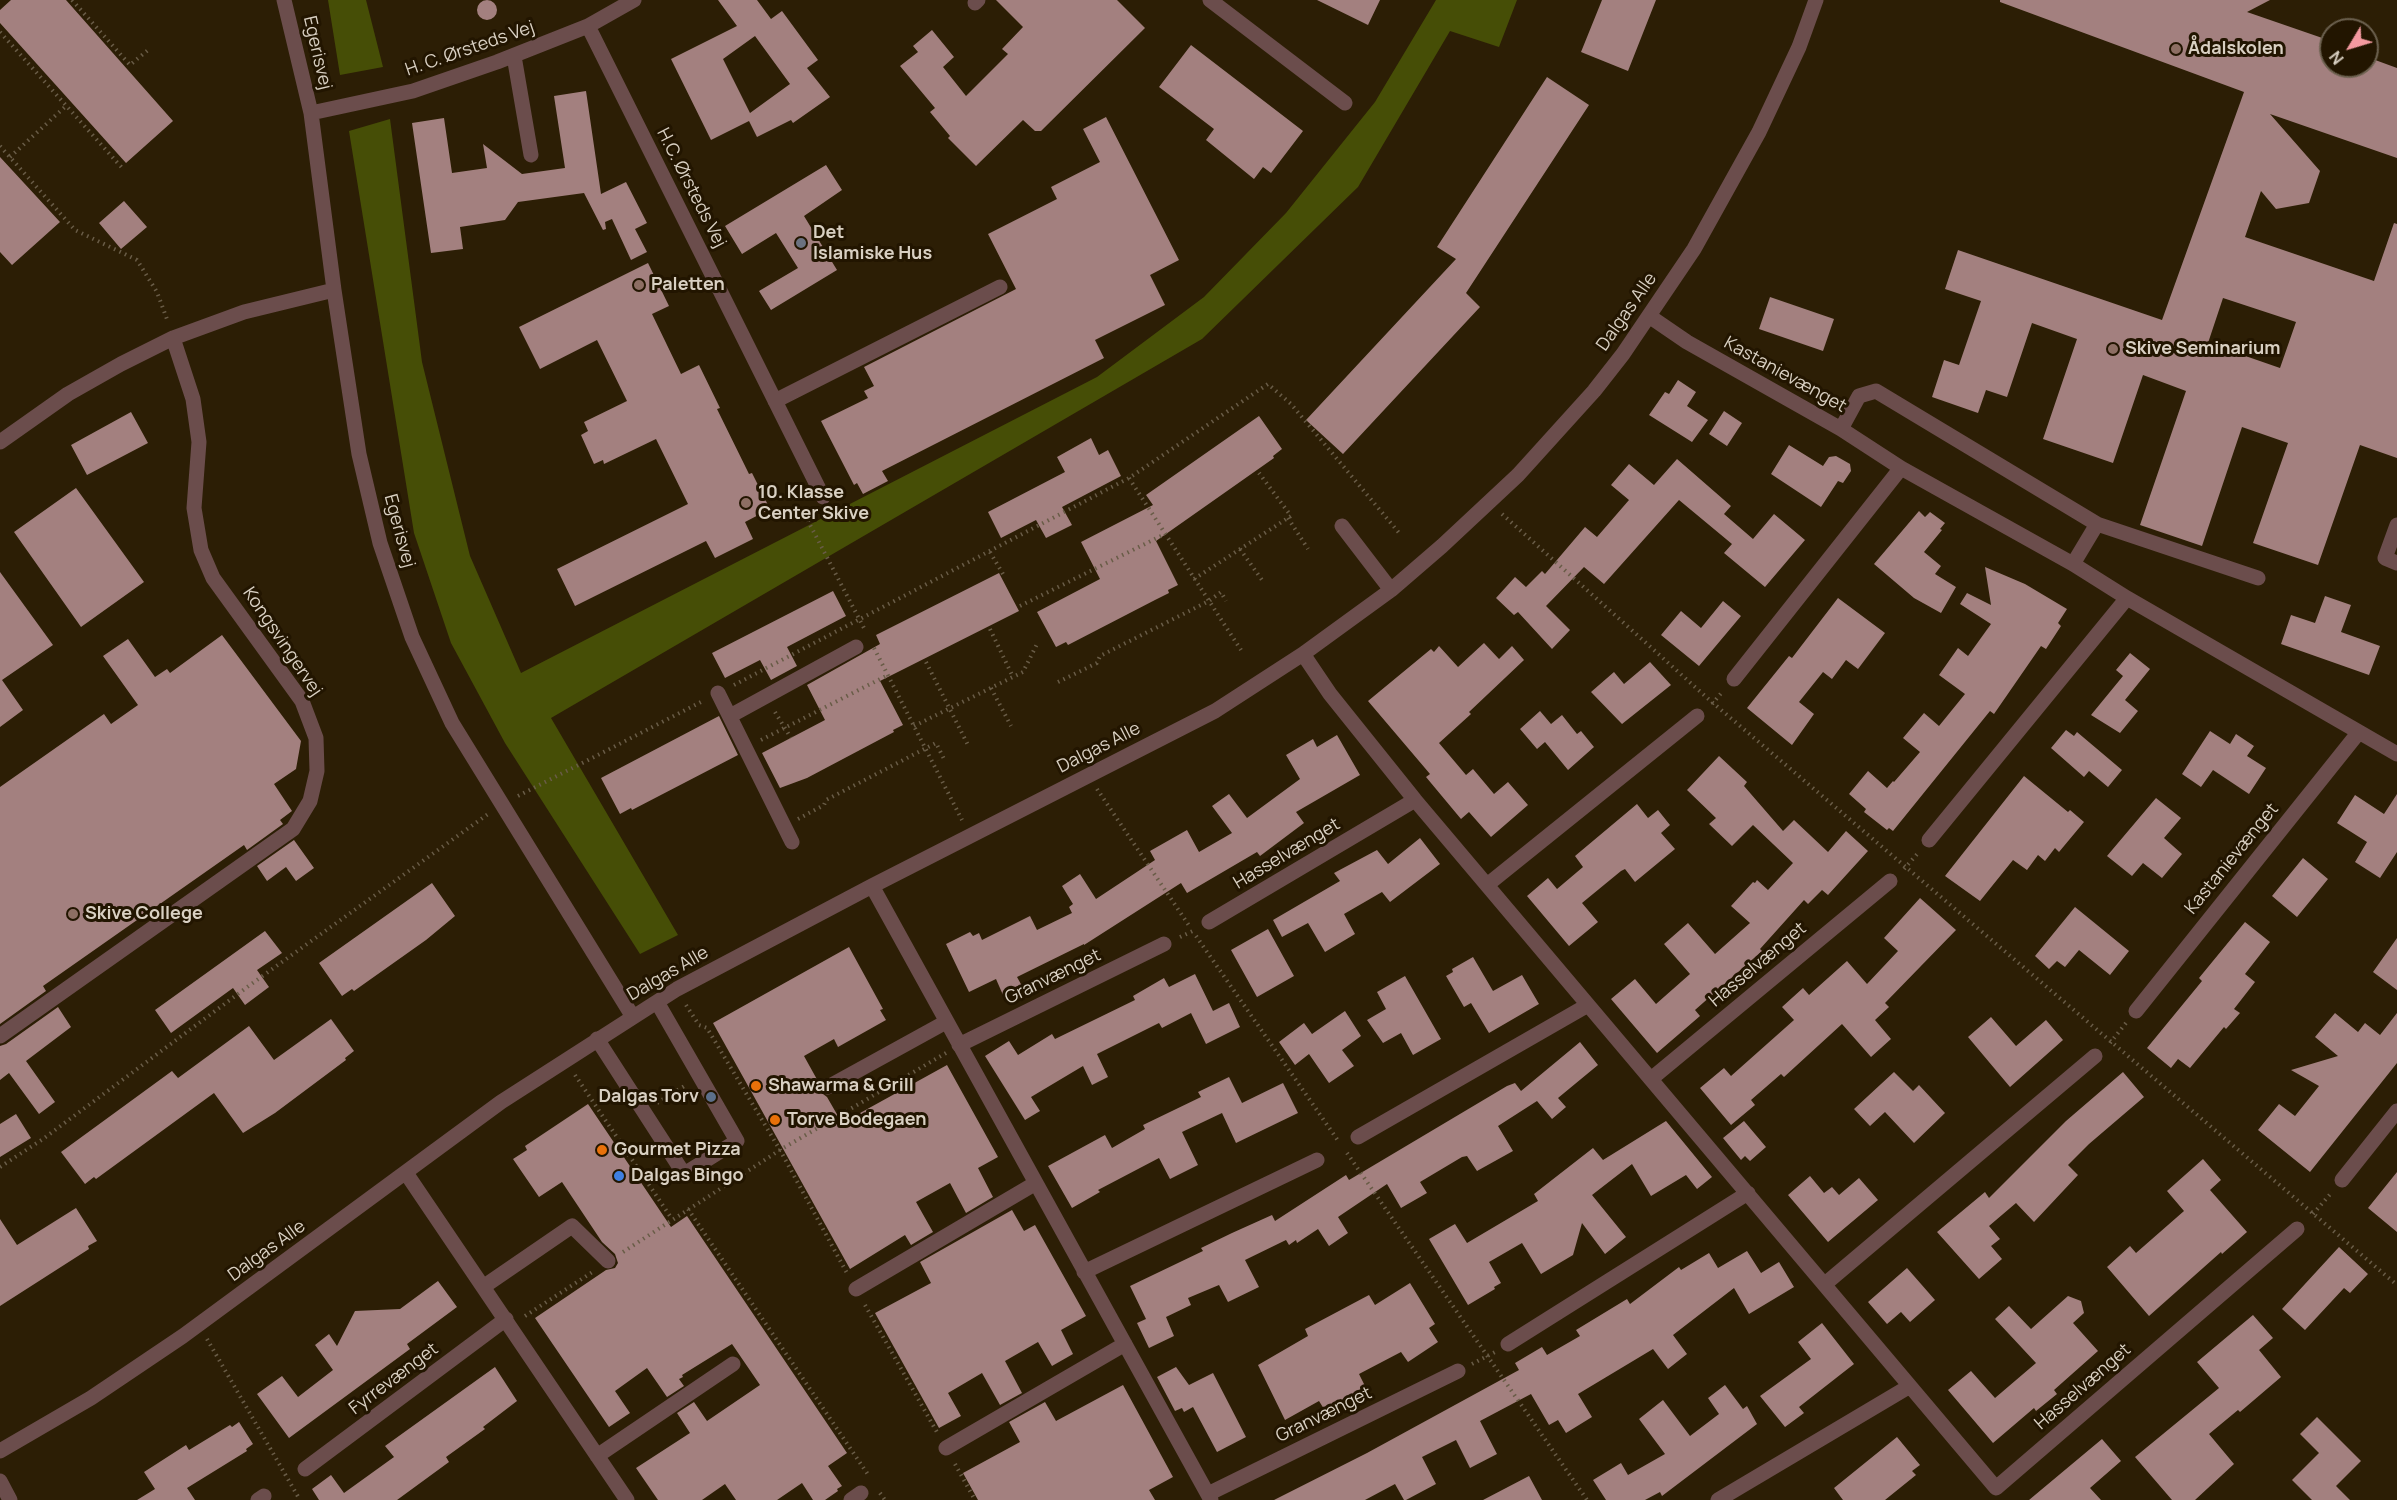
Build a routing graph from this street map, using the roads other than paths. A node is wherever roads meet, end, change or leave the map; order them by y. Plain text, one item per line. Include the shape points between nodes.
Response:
1 (284, 0) edge
2 (634, 0) edge
3 (1210, 0) edge
4 (1816, 0) edge
5 (588, 26) junction
6 (514, 56) junction
7 (1345, 103) dead end
8 (311, 113) junction
9 (531, 155) dead end
10 (1000, 286) dead end
11 (334, 290) junction
12 (1649, 316) junction
13 (173, 338) junction
14 (775, 401) junction
15 (1841, 429) junction
16 (0, 442) edge
17 (1901, 468) junction
18 (823, 497) road end
19 (2097, 524) junction
20 (2397, 525) edge
21 (1342, 526) dead end
22 (2397, 562) edge
23 (2073, 564) junction
24 (2258, 578) dead end
25 (1391, 590) junction
26 (2127, 598) junction
27 (856, 647) dead end
28 (1304, 654) junction
29 (1734, 679) road end
30 (718, 693) road end
31 (730, 716) junction
32 (1697, 716) road end
33 (2359, 732) junction
34 (2397, 754) edge
35 (1416, 800) junction
36 (1929, 840) road end
37 (792, 842) dead end
38 (1890, 881) road end
39 (1486, 885) junction
40 (872, 886) junction
41 (1209, 922) road end
42 (1164, 944) road end
43 (657, 1002) junction
44 (1588, 1005) junction
45 (2136, 1011) road end
46 (633, 1017) junction
47 (946, 1022) junction
48 (0, 1036) edge
49 (597, 1039) junction
50 (959, 1045) junction
51 (2095, 1056) road end
52 (1651, 1079) junction
53 (828, 1087) dead end
54 (2397, 1111) edge
55 (1358, 1137) dead end
56 (1317, 1161) dead end
57 (406, 1173) junction
58 (2342, 1180) road end
59 (1036, 1183) junction
60 (1748, 1193) junction
61 (2296, 1228) road end
62 (608, 1261) road end
63 (1084, 1272) junction
64 (1825, 1284) junction
65 (483, 1287) junction
66 (856, 1289) road end
67 (508, 1323) junction
68 (1125, 1344) junction
69 (1508, 1344) road end
70 (733, 1364) dead end
71 (1458, 1371) road end
72 (1910, 1386) junction
73 (946, 1448) road end
74 (0, 1450) edge
75 (597, 1456) junction
76 (305, 1469) road end
77 (0, 1481) edge
78 (1209, 1497) edge
79 (10, 1500) edge
80 (627, 1500) edge
81 (1718, 1500) edge

1 - 8 street, Egerisvej
2 - 5 street, H. C. Ørsteds Vej
3 - 7 street
4 - 12 street, Dalgas Alle via 1799,47 1759,132 1694,249
5 - 6 street, H. C. Ørsteds Vej
5 - 14 street, H.C. Ørsteds Vej
6 - 8 street, H. C. Ørsteds Vej via 413,91
6 - 9 street
8 - 11 street, Egerisvej
10 - 14 street
11 - 13 street via 244,312
11 - 46 street, Egerisvej via 359,454 380,543 412,637 452,723
12 - 15 street, Kastanievænget via 1687,342
12 - 25 street, Dalgas Alle via 1548,445 1490,503
13 - 16 street via 68,394
13 - 48 street, Kongsvingervej via 193,399 199,442 195,508 201,550 213,578 302,701 316,738 317,771 310,801 293,829
14 - 18 street, H.C. Ørsteds Vej
15 - 17 street, Kastanievænget
15 - 19 street via 1859,396 1876,391
17 - 23 street, Kastanievænget
17 - 29 street
19 - 23 street
19 - 24 street
20 - 22 street via 2385,558
21 - 25 street
23 - 26 street, Kastanievænget
25 - 28 street, Dalgas Alle
26 - 33 street, Kastanievænget
26 - 36 street
27 - 31 street
28 - 35 street, Hasselvænget via 1330,694
28 - 40 street, Dalgas Alle via 1215,711
30 - 31 street
31 - 37 street
32 - 39 street
33 - 34 street, Kastanievænget
33 - 45 street, Kastanievænget
35 - 39 street, Hasselvænget
35 - 41 street, Hasselvænget
38 - 52 street, Hasselvænget
39 - 44 street, Hasselvænget
40 - 43 street, Dalgas Alle
40 - 47 street, Granvænget
42 - 50 street, Granvænget
43 - 46 street, Dalgas Alle
43 - 49 street via 737,1141 684,1174
44 - 52 street, Hasselvænget
44 - 55 street
46 - 49 street, Dalgas Alle
47 - 50 street, Granvænget
47 - 53 street
49 - 57 street, Dalgas Alle via 501,1102
50 - 59 street, Granvænget
51 - 64 street
52 - 60 street, Hasselvænget
54 - 58 street
56 - 63 street
57 - 65 street
57 - 74 street, Dalgas Alle via 199,1325 91,1398
59 - 63 street, Granvænget
59 - 66 street
60 - 64 street, Hasselvænget
60 - 69 street
61 - 72 street, Hasselvænget via 1996,1488
62 - 65 street via 572,1226
63 - 68 street, Granvænget
64 - 72 street, Hasselvænget
65 - 67 street
67 - 75 street
67 - 76 street, Fyrrevænget
68 - 73 street
68 - 78 street, Granvænget
70 - 75 street
71 - 78 street, Granvænget
72 - 81 street
75 - 80 street
77 - 79 street

